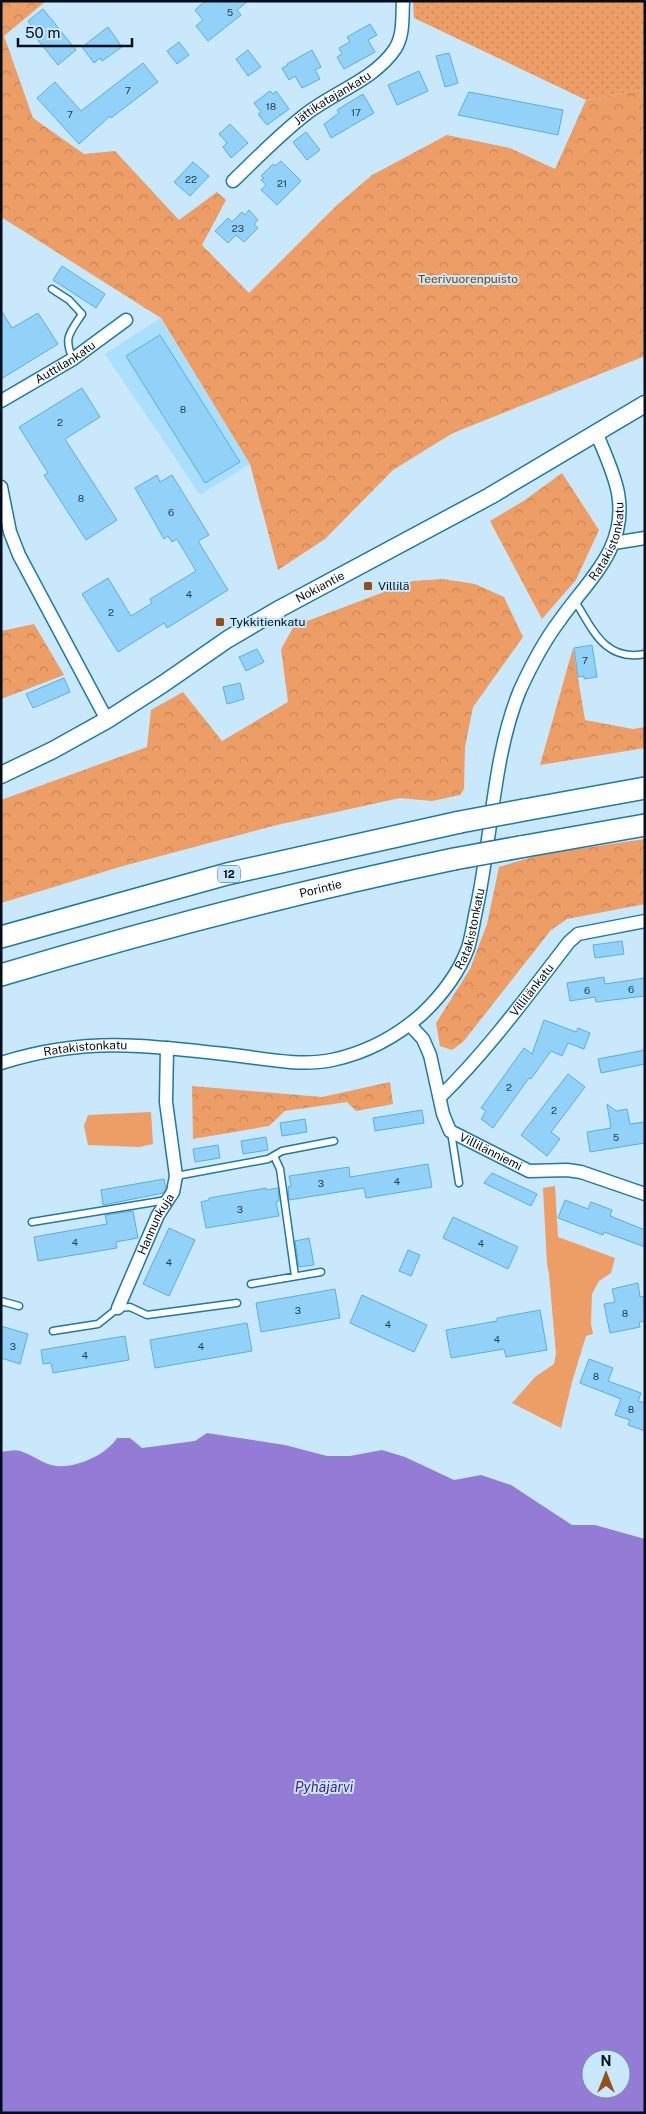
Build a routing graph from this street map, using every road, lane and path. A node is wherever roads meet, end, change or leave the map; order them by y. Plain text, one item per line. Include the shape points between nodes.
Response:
1 (403, 1) edge
2 (233, 181) dead end
3 (52, 289) dead end
4 (126, 320) dead end
5 (73, 359) junction
6 (1, 401) edge
7 (645, 404) edge
8 (596, 432) junction
9 (1, 487) edge
10 (645, 538) edge
11 (614, 543) junction
12 (575, 601) junction
13 (645, 654) edge
14 (107, 720) junction
15 (1, 775) edge
16 (645, 788) edge
17 (645, 825) edge
18 (645, 921) edge
19 (1, 938) edge
20 (1, 975) edge
21 (410, 1025) junction
22 (167, 1048) junction
23 (1, 1063) edge
24 (440, 1097) junction
25 (450, 1131) junction
26 (334, 1142) dead end
27 (274, 1156) junction
28 (176, 1176) junction
29 (459, 1183) dead end
30 (645, 1194) edge
31 (169, 1199) junction
32 (32, 1222) dead end
33 (321, 1272) dead end
34 (295, 1276) junction
35 (251, 1284) dead end
36 (1, 1301) edge
37 (237, 1303) dead end
38 (19, 1306) dead end
39 (118, 1308) junction
40 (53, 1331) dead end

1 - 2 street, Jättikatajankatu via 401,35 387,60 291,125
3 - 5 lane via 70,300 82,314 67,337 66,346
4 - 5 street, Auttilankatu
5 - 6 street, Auttilankatu
7 - 8 main road, Nokiantie
8 - 11 street, Ratakistonkatu via 618,494 619,519
8 - 14 main road, Nokiantie via 490,496 235,635
9 - 14 street via 10,532 19,555
10 - 11 street
11 - 12 street, Ratakistonkatu via 603,565
12 - 13 lane via 604,644 620,655
12 - 21 street, Ratakistonkatu via 529,671 506,731 486,863 468,948 434,1003
14 - 15 main road, Nokiantie
16 - 19 highway, 12, bridge via 460,822 226,874
17 - 20 highway, Porintie, bridge via 334,884
18 - 24 street, Villilänkatu via 578,934 458,1080
21 - 22 street, Ratakistonkatu via 382,1043 332,1060 273,1060
21 - 24 street, Villilänniemi via 423,1039 430,1055
22 - 23 street, Ratakistonkatu via 72,1048
22 - 28 street, Hannunkuja via 166,1102
24 - 25 street, Villilänniemi
25 - 29 lane
25 - 30 street, Villilänniemi via 529,1171 582,1172
26 - 27 lane via 282,1150
27 - 28 lane
27 - 34 lane via 280,1169
28 - 31 street, Hannunkuja
31 - 32 lane
31 - 39 street, Hannunkuja via 158,1215
33 - 34 lane
34 - 35 lane
36 - 38 lane
37 - 39 lane via 147,1315 130,1307
39 - 40 lane via 98,1324

